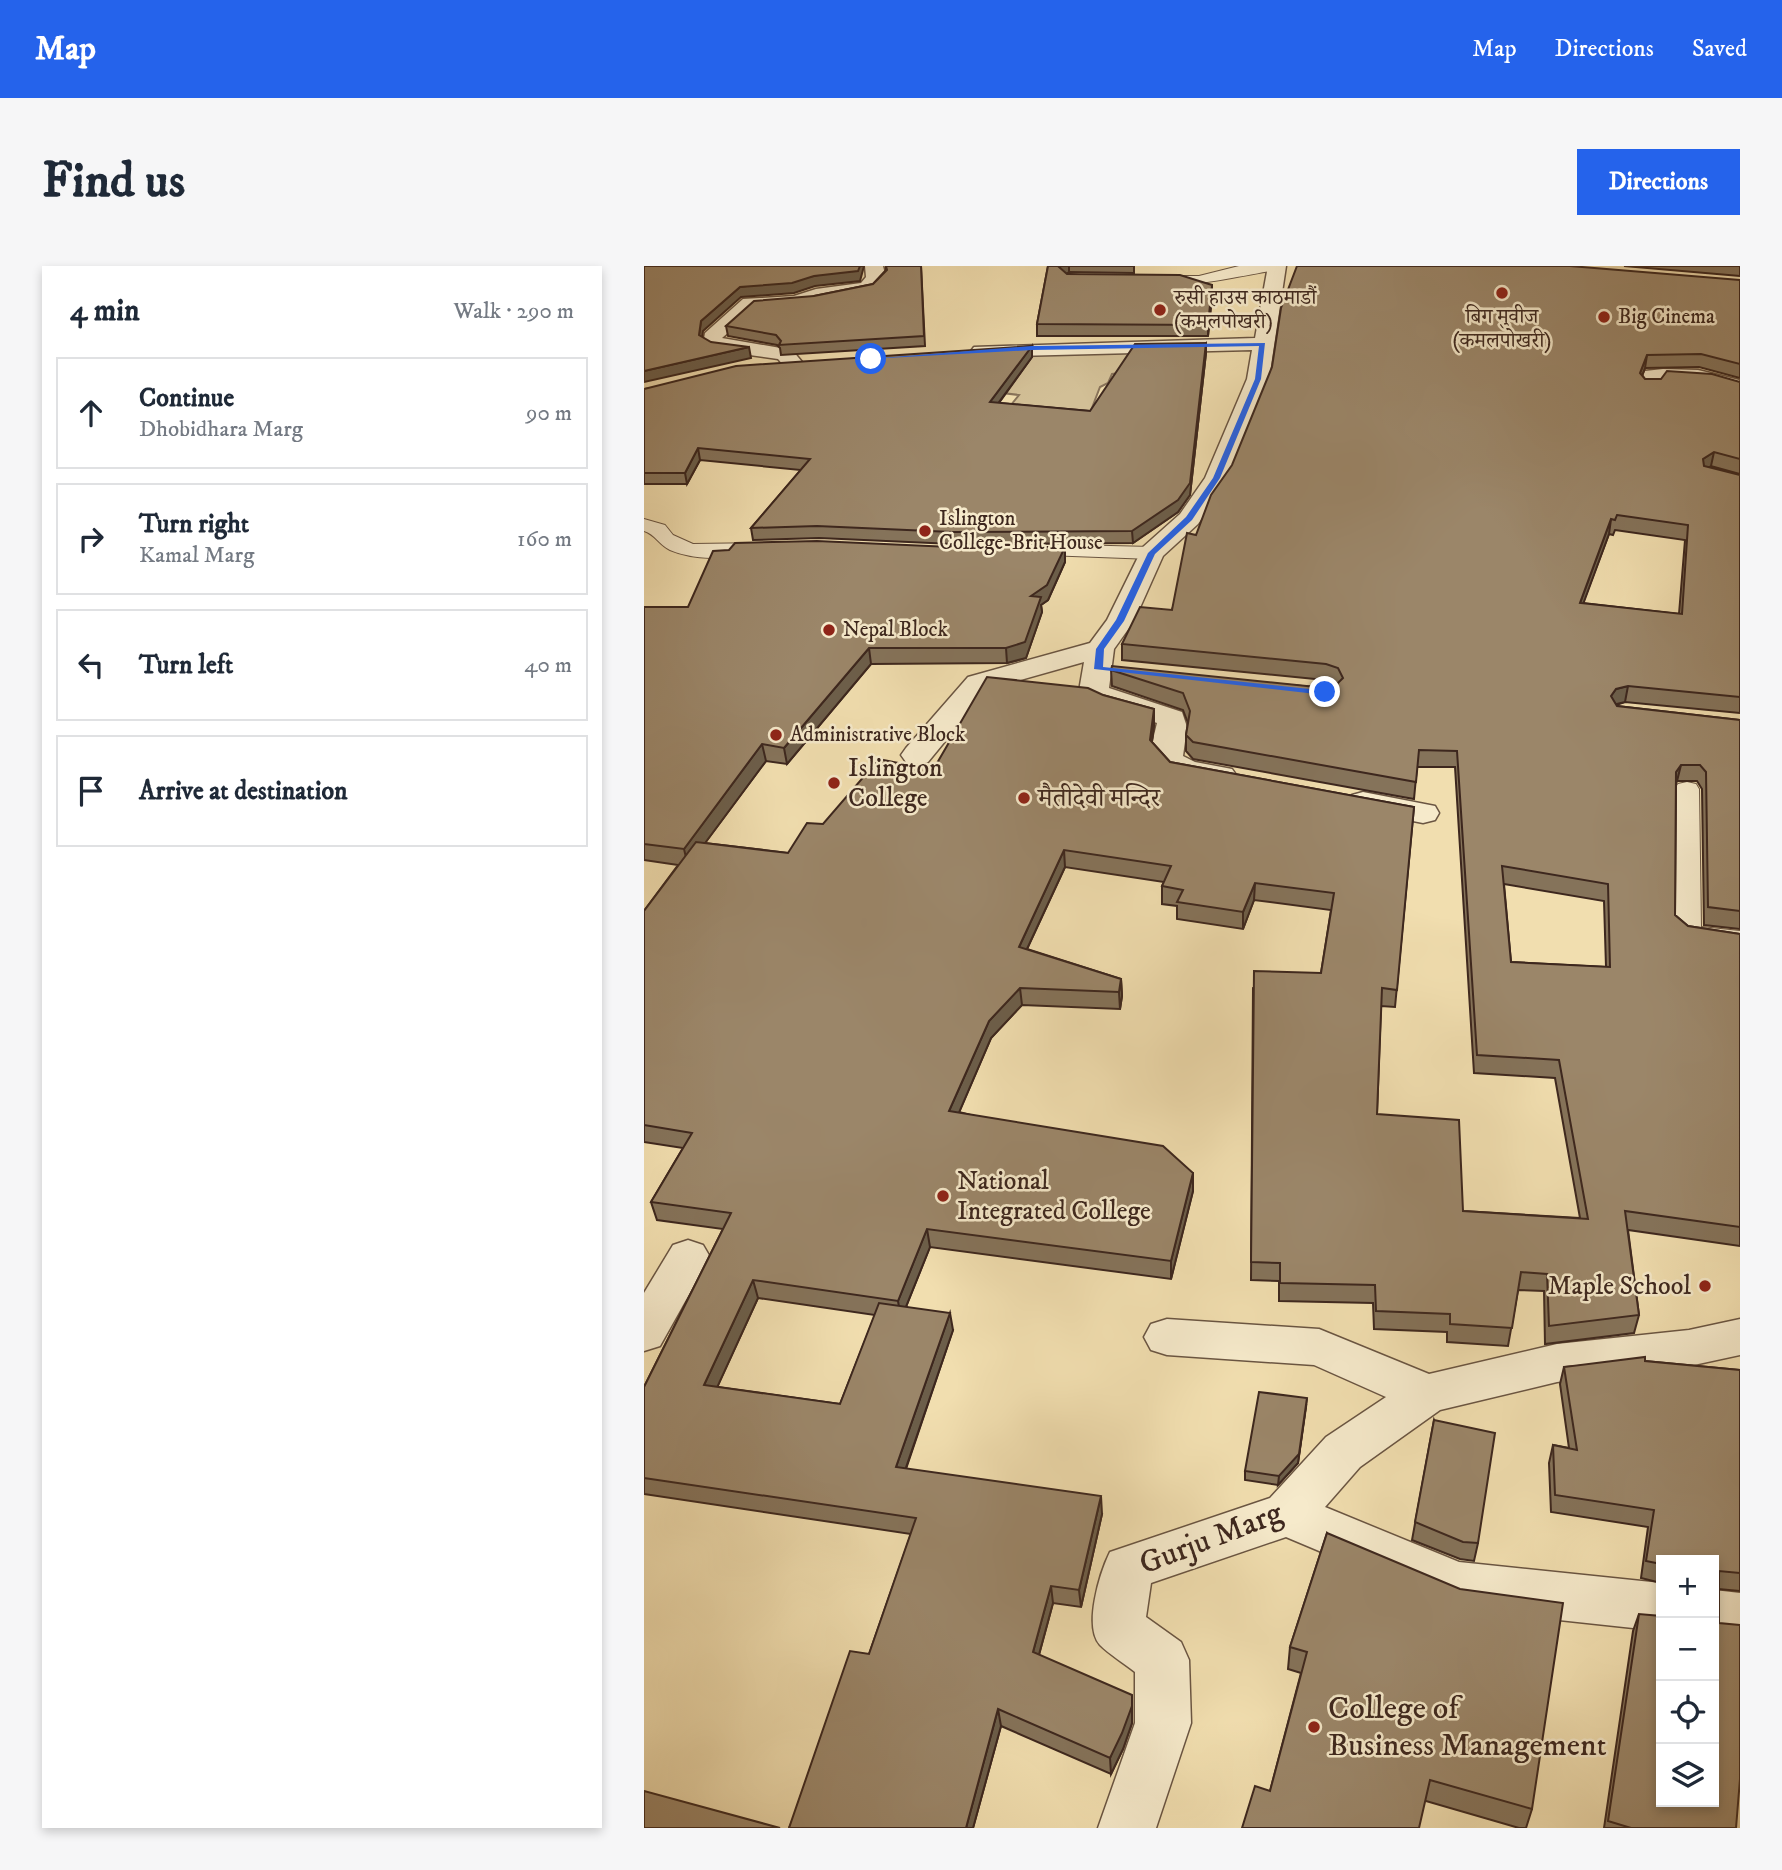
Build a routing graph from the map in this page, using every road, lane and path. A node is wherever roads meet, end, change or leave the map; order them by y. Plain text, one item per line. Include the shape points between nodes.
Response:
1 (874, 266) edge
2 (1277, 266) edge
3 (1135, 280) edge
4 (1262, 344) junction
5 (954, 353) edge
6 (736, 369) edge
7 (1651, 385) edge
8 (1740, 389) edge
9 (644, 525) edge
10 (787, 548) edge
11 (1003, 551) edge
12 (1152, 553) junction
13 (1108, 663) junction
14 (917, 755) dead end
15 (1249, 781) edge
16 (1687, 789) edge
17 (1329, 795) edge
18 (1423, 813) dead end
19 (1740, 940) edge
20 (688, 1257) dead end
21 (644, 1334) edge
22 (1167, 1337) dead end
23 (1740, 1337) edge
24 (1427, 1394) junction
25 (1287, 1515) junction
26 (1656, 1606) edge
27 (1719, 1615) edge
28 (1740, 1617) edge
29 (1127, 1828) edge

1 - 6 street via 876,278 867,288 796,302 750,303 712,337 713,344 785,354 803,362
2 - 3 lane via 1199,280
2 - 4 street
4 - 5 street
4 - 12 street via 1258,379 1217,478 1189,519
7 - 8 street via 1653,376 1667,375 1730,383
9 - 10 lane via 658,529 686,551
11 - 12 lane
12 - 13 street via 1120,621
13 - 14 street via 978,684
13 - 15 street via 1094,691 1104,699 1171,718 1169,761 1182,769
16 - 19 lane via 1687,930
17 - 18 street
20 - 21 street
22 - 24 street via 1319,1347
23 - 24 street, Gurju Marg via 1689,1348 1557,1363
24 - 25 street, Gurju Marg via 1343,1452
25 - 26 street via 1457,1585
25 - 29 street, Gurju Marg via 1128,1567 1118,1627 1161,1660 1163,1723
27 - 28 street

